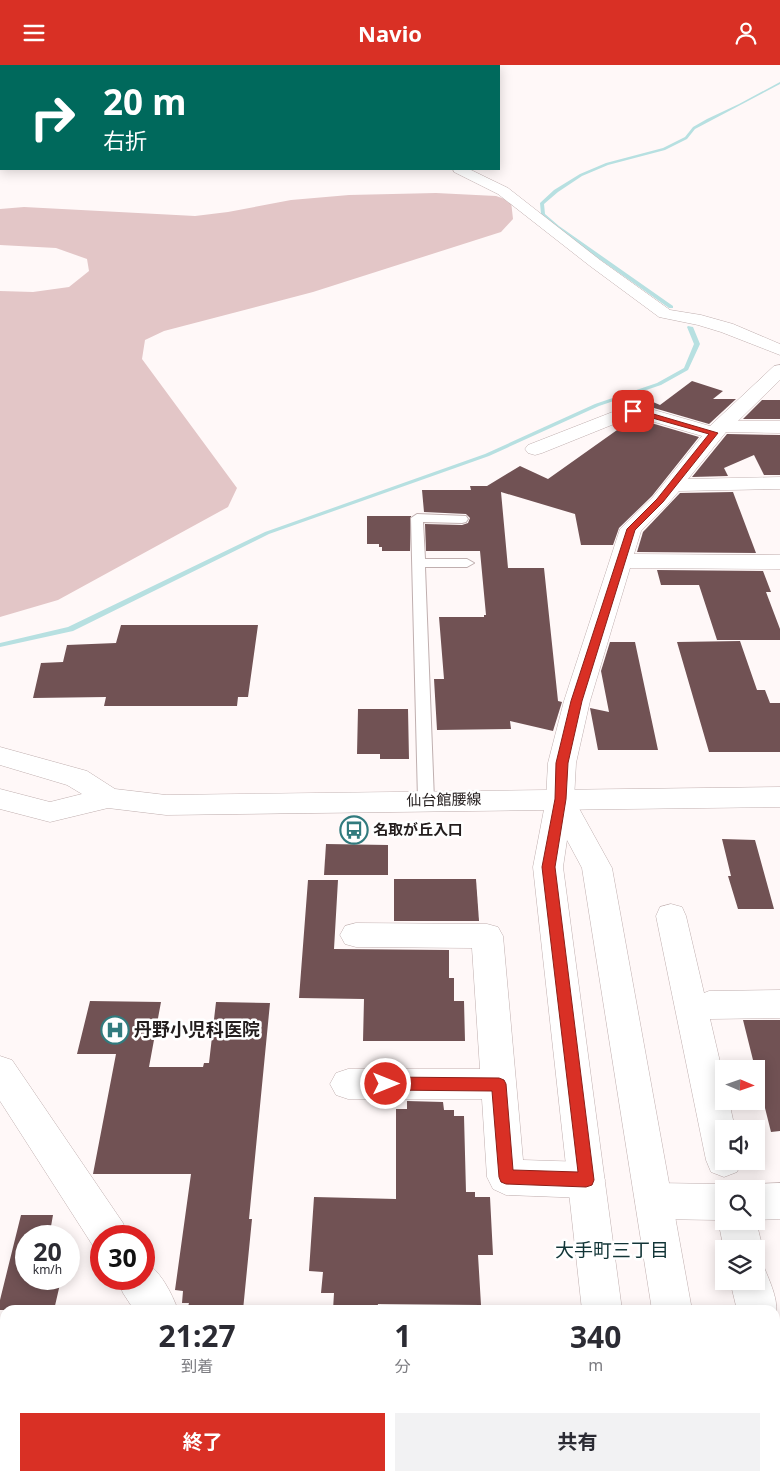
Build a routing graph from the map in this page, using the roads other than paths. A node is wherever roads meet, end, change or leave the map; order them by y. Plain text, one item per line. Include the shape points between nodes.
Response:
1 (461, 170) edge
2 (780, 350) edge
3 (780, 370) edge
4 (780, 427) edge
5 (717, 429) junction
6 (535, 449) dead end
7 (780, 483) edge
8 (672, 485) junction
9 (462, 519) dead end
10 (622, 561) junction
11 (780, 562) edge
12 (418, 563) junction
13 (467, 563) dead end
14 (0, 756) edge
15 (780, 797) edge
16 (108, 798) junction
17 (0, 799) edge
18 (560, 799) junction
19 (426, 800) junction
20 (671, 916) dead end
21 (356, 935) dead end
22 (780, 1004) edge
23 (709, 1005) dead end
24 (2, 1080) edge
25 (348, 1084) dead end
26 (499, 1084) junction
27 (715, 1120) edge
28 (586, 1180) junction
29 (654, 1201) junction
30 (780, 1201) edge
31 (715, 1202) edge
32 (765, 1202) edge
33 (101, 1225) edge
34 (144, 1290) edge
35 (752, 1290) edge
36 (155, 1305) edge
37 (601, 1305) edge
38 (671, 1305) edge
39 (756, 1305) edge

1 - 2 street via 504,191 594,263 665,314 727,328
3 - 5 street
4 - 5 street
5 - 6 street via 633,411
5 - 8 street
7 - 8 street
8 - 10 street via 631,529
9 - 12 lane via 417,518
10 - 11 street
10 - 18 street via 577,701 562,763
12 - 13 lane
12 - 19 lane
14 - 16 street, 仙台館腰線 via 77,777
15 - 18 street, 仙台館腰線
16 - 17 street, 仙台館腰線 via 50,812
16 - 19 street, 仙台館腰線 via 166,805
18 - 19 street, 仙台館腰線
18 - 28 street via 548,867
18 - 29 street via 598,868
20 - 27 street
21 - 26 street via 487,936
22 - 23 street
24 - 33 street
25 - 26 street
26 - 28 street via 506,1177
28 - 37 street
29 - 31 street
29 - 38 street
30 - 32 street
34 - 36 street
35 - 39 street

